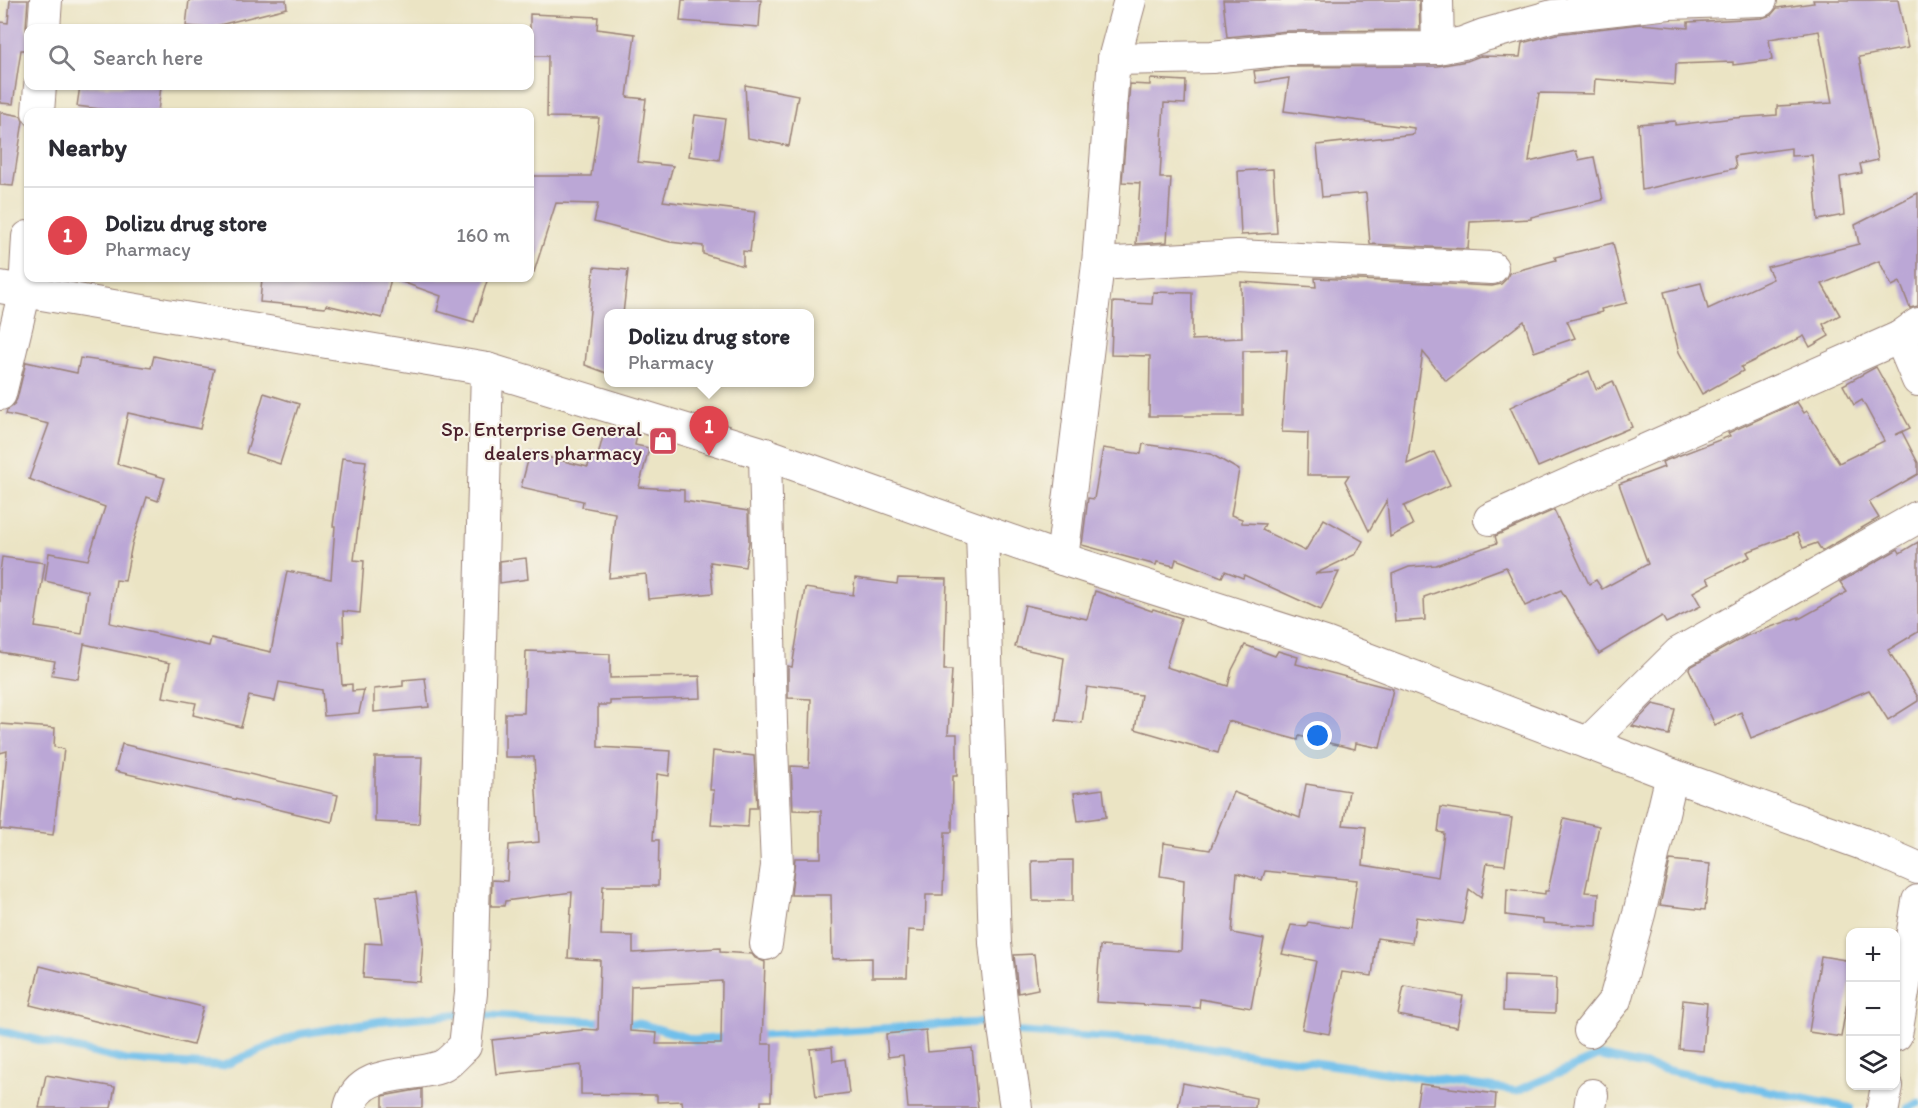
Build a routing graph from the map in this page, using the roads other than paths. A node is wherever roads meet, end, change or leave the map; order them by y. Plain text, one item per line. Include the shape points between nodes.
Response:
1 (46, 0) edge
2 (1130, 0) edge
3 (1437, 0) edge
4 (1754, 1) edge
5 (44, 24) edge
6 (1438, 48) junction
7 (1114, 59) junction
8 (40, 90) edge
9 (38, 108) edge
10 (24, 250) edge
11 (1098, 264) junction
12 (1492, 268) dead end
13 (12, 288) edge
14 (1909, 331) edge
15 (487, 369) junction
16 (1918, 380) edge
17 (0, 394) edge
18 (765, 454) junction
19 (1918, 517) edge
20 (1490, 519) dead end
21 (982, 531) junction
22 (1062, 559) junction
23 (1588, 743) junction
24 (1672, 775) junction
25 (1918, 868) edge
26 (1918, 901) edge
27 (766, 944) dead end
28 (1900, 1011) edge
29 (1590, 1031) dead end
30 (1886, 1090) edge
31 (350, 1108) edge
32 (1016, 1108) edge
33 (1883, 1108) edge

1 - 5 street
2 - 7 street
3 - 6 street
4 - 6 street via 1669,3 1553,16
6 - 7 street via 1288,49 1212,57
7 - 11 street
8 - 9 street
10 - 13 street
11 - 12 street via 1239,256
11 - 22 street
13 - 15 street
13 - 17 street
14 - 16 street
14 - 20 street
15 - 18 street
15 - 31 street via 471,993 465,1046 441,1067 376,1079 359,1089
18 - 21 street
18 - 27 street via 777,866
19 - 23 street via 1679,654
21 - 22 street
21 - 32 street via 995,943
22 - 23 street via 1324,643
23 - 24 street
24 - 25 street via 1863,844
24 - 29 street via 1640,914 1615,1000
26 - 28 street
30 - 33 street

